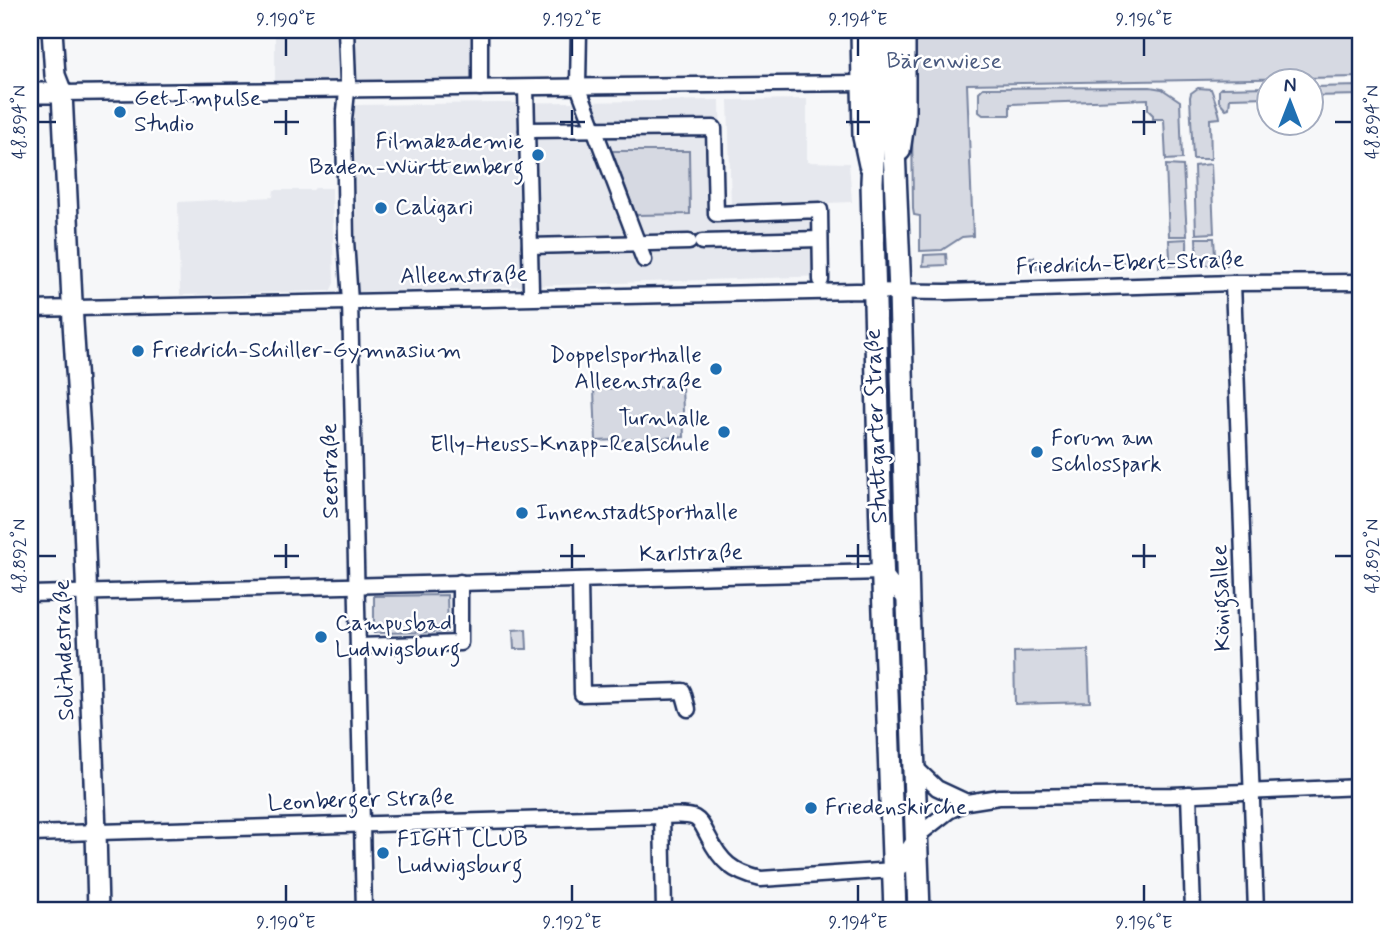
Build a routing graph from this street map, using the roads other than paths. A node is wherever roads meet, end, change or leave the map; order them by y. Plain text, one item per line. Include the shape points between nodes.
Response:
1 (52, 30) edge
2 (346, 30) edge
3 (480, 30) edge
4 (579, 30) edge
5 (861, 30) edge
6 (873, 30) edge
7 (889, 30) edge
8 (905, 30) edge
9 (862, 83) junction
10 (578, 86) junction
11 (480, 88) junction
12 (526, 88) junction
13 (347, 90) junction
14 (30, 93) edge
15 (62, 93) junction
16 (594, 129) junction
17 (527, 130) junction
18 (873, 182) junction
19 (895, 183) junction
20 (820, 239) junction
21 (638, 243) junction
22 (530, 246) junction
23 (644, 260) dead end
24 (821, 280) dead end
25 (1361, 282) edge
26 (1233, 284) junction
27 (531, 289) dead end
28 (875, 290) junction
29 (900, 292) junction
30 (350, 302) junction
31 (73, 308) junction
32 (30, 309) edge
33 (883, 572) junction
34 (580, 580) junction
35 (460, 582) junction
36 (356, 586) junction
37 (87, 593) junction
38 (30, 594) edge
39 (908, 603) junction
40 (358, 646) junction
41 (688, 709) dead end
42 (914, 766) junction
43 (1361, 787) edge
44 (1252, 793) junction
45 (1189, 794) junction
46 (967, 802) junction
47 (891, 812) junction
48 (662, 816) junction
49 (362, 824) junction
50 (96, 831) junction
51 (30, 834) edge
52 (917, 836) junction
53 (893, 870) junction
54 (919, 907) edge
55 (98, 911) edge
56 (364, 911) edge
57 (664, 911) edge
58 (895, 911) edge
59 (1193, 911) edge
60 (1255, 911) edge

1 - 15 street, Solitudestraße via 55,75
2 - 13 street, Seestraße
3 - 11 street
4 - 10 street
5 - 9 street, Stuttgarter Straße
6 - 18 main road, Stuttgarter Straße
7 - 19 main road, Stuttgarter Straße
8 - 19 street, Stuttgarter Straße via 905,117
9 - 10 street
9 - 18 street, Stuttgarter Straße via 863,137
10 - 12 street
10 - 16 street
11 - 12 street
11 - 13 street
12 - 17 street
13 - 15 street
13 - 30 street, Seestraße
14 - 15 street
15 - 31 street, Solitudestraße
16 - 17 street
16 - 20 street via 714,128 716,214 820,210
16 - 21 street
17 - 22 street
18 - 28 main road, Stuttgarter Straße
19 - 29 main road, Stuttgarter Straße
20 - 21 street
20 - 24 street
21 - 22 street
21 - 23 street
22 - 27 street
25 - 26 street, Friedrich-Ebert-Straße
26 - 29 street, Friedrich-Ebert-Straße
26 - 44 street, Königsallee
28 - 29 street, Alleenstraße
28 - 30 street, Alleenstraße
28 - 33 main road, Stuttgarter Straße
29 - 39 main road, Stuttgarter Straße
30 - 31 street, Alleenstraße
30 - 36 street, Seestraße
31 - 32 street, Alleenstraße
31 - 37 street, Solitudestraße
33 - 34 street, Karlstraße
33 - 39 street
33 - 47 main road, Stuttgarter Straße
34 - 35 street, Karlstraße
34 - 41 street via 582,694 683,691
35 - 36 street, Karlstraße
35 - 40 street via 460,643
36 - 37 street, Karlstraße
36 - 40 street, Seestraße
37 - 38 street, Karlstraße
37 - 50 street, Solitudestraße
39 - 42 main road, Stuttgarter Straße
40 - 49 street, Seestraße
42 - 46 street via 936,788
42 - 52 main road, Stuttgarter Straße
43 - 44 street
44 - 45 street
44 - 60 street, Königsallee
45 - 46 street via 999,797
45 - 59 street
46 - 52 street
47 - 52 street via 904,830
47 - 53 main road, Stuttgarter Straße
48 - 49 street, Leonberger Straße
48 - 53 street, Leonberger Straße via 693,817 703,825 724,861 741,874 761,878
48 - 57 street
49 - 50 street, Leonberger Straße
49 - 56 street, Seestraße
50 - 51 street, Leonberger Straße
50 - 55 street, Solitudestraße
52 - 53 street via 902,866
52 - 54 main road, Stuttgarter Straße
53 - 54 street, Stuttgarter Straße via 913,888
53 - 58 main road, Stuttgarter Straße

